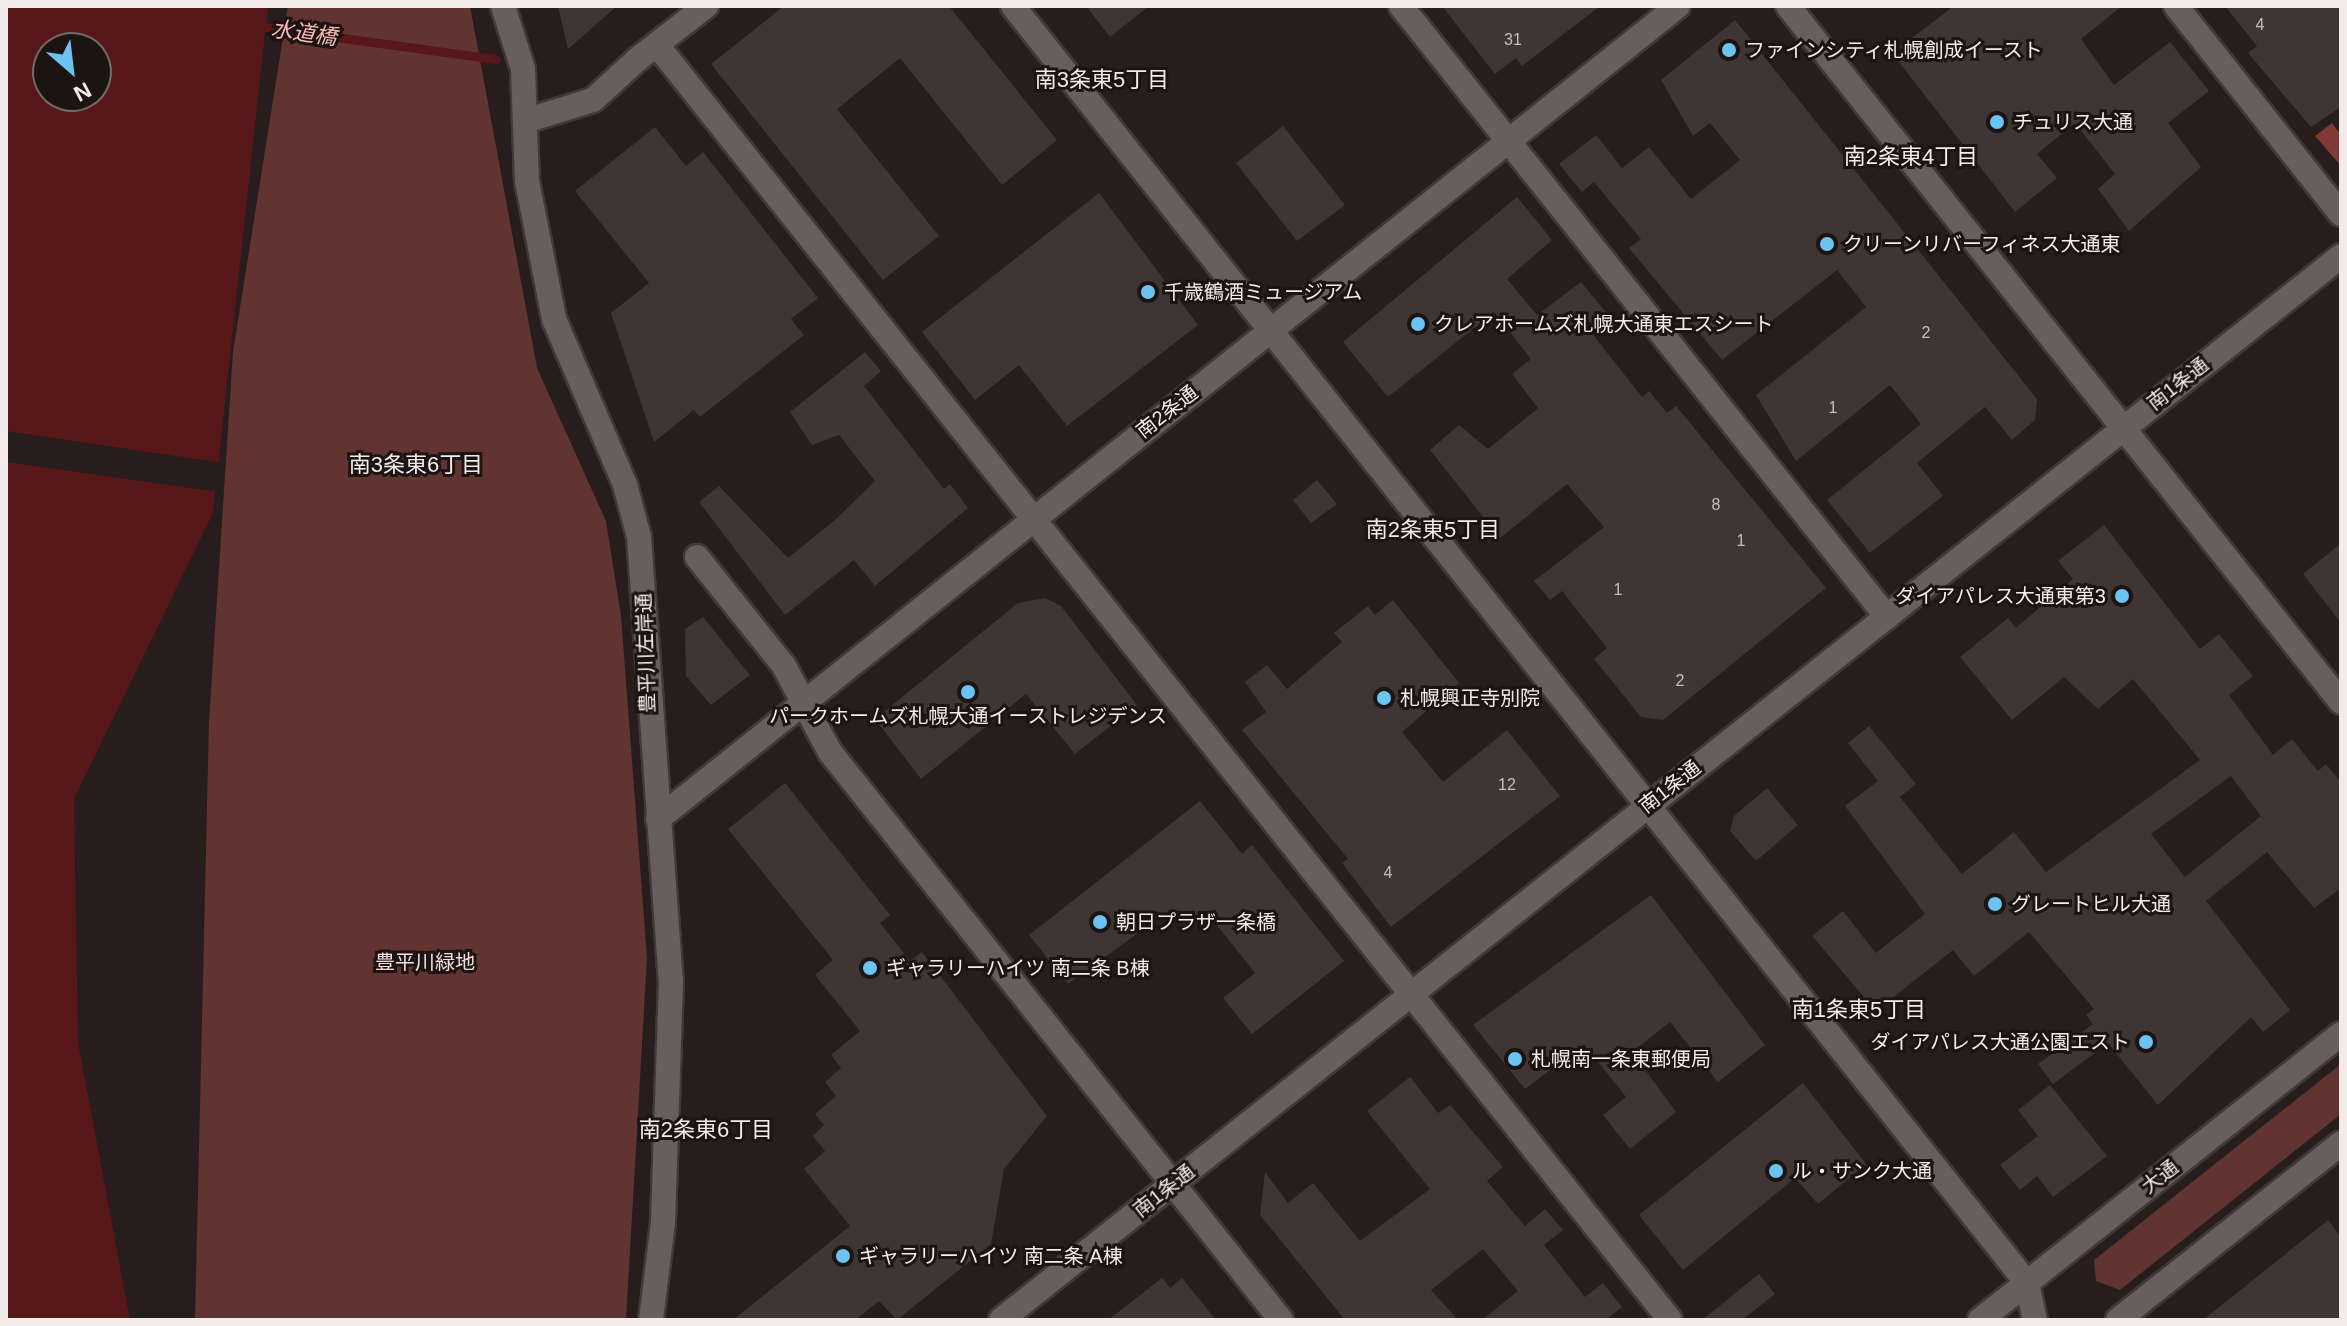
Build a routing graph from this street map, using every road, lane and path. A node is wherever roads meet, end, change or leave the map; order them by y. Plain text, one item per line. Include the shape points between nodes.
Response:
1 (503, 6) edge
2 (706, 6) edge
3 (1013, 6) edge
4 (1401, 6) edge
5 (1678, 6) edge
6 (1788, 6) edge
7 (2176, 6) edge
8 (648, 52) junction
9 (525, 121) junction
10 (1509, 140) junction
11 (2341, 214) edge
12 (2341, 256) edge
13 (1272, 328) junction
14 (2124, 427) junction
15 (1034, 518) junction
16 (697, 557) dead end
17 (1887, 617) junction
18 (2341, 702) edge
19 (804, 703) junction
20 (1648, 804) junction
21 (658, 819) junction
22 (1411, 994) junction
23 (2341, 1034) edge
24 (2341, 1143) edge
25 (1172, 1184) junction
26 (2027, 1283) junction
27 (651, 1320) edge
28 (1001, 1320) edge
29 (1281, 1320) edge
30 (1670, 1320) edge
31 (1980, 1320) edge
32 (2035, 1320) edge
33 (2118, 1320) edge

1 - 9 street, 豊平川左岸通 via 523,69
2 - 8 street
3 - 13 street
4 - 10 street
5 - 10 street, 南2条通
6 - 14 street
7 - 11 street
8 - 9 street via 593,100
8 - 15 street
9 - 21 street, 豊平川左岸通 via 527,181 554,319 625,485 639,537
10 - 13 street, 南2条通
10 - 17 street
12 - 14 street, 南1条通
13 - 15 street, 南2条通
13 - 20 street
14 - 17 street, 南1条通
14 - 18 street
15 - 19 street, 南2条通
15 - 22 street
16 - 19 street via 784,666
17 - 20 street, 南1条通
19 - 21 street, 南2条通
19 - 25 street via 830,752
20 - 22 street, 南1条通
20 - 26 street
21 - 27 street, 豊平川左岸通 via 671,981 663,1222
22 - 25 street, 南1条通
22 - 30 street
23 - 26 street, 大通
24 - 33 street
25 - 28 street, 南1条通
25 - 29 street
26 - 31 street, 大通
26 - 32 street

